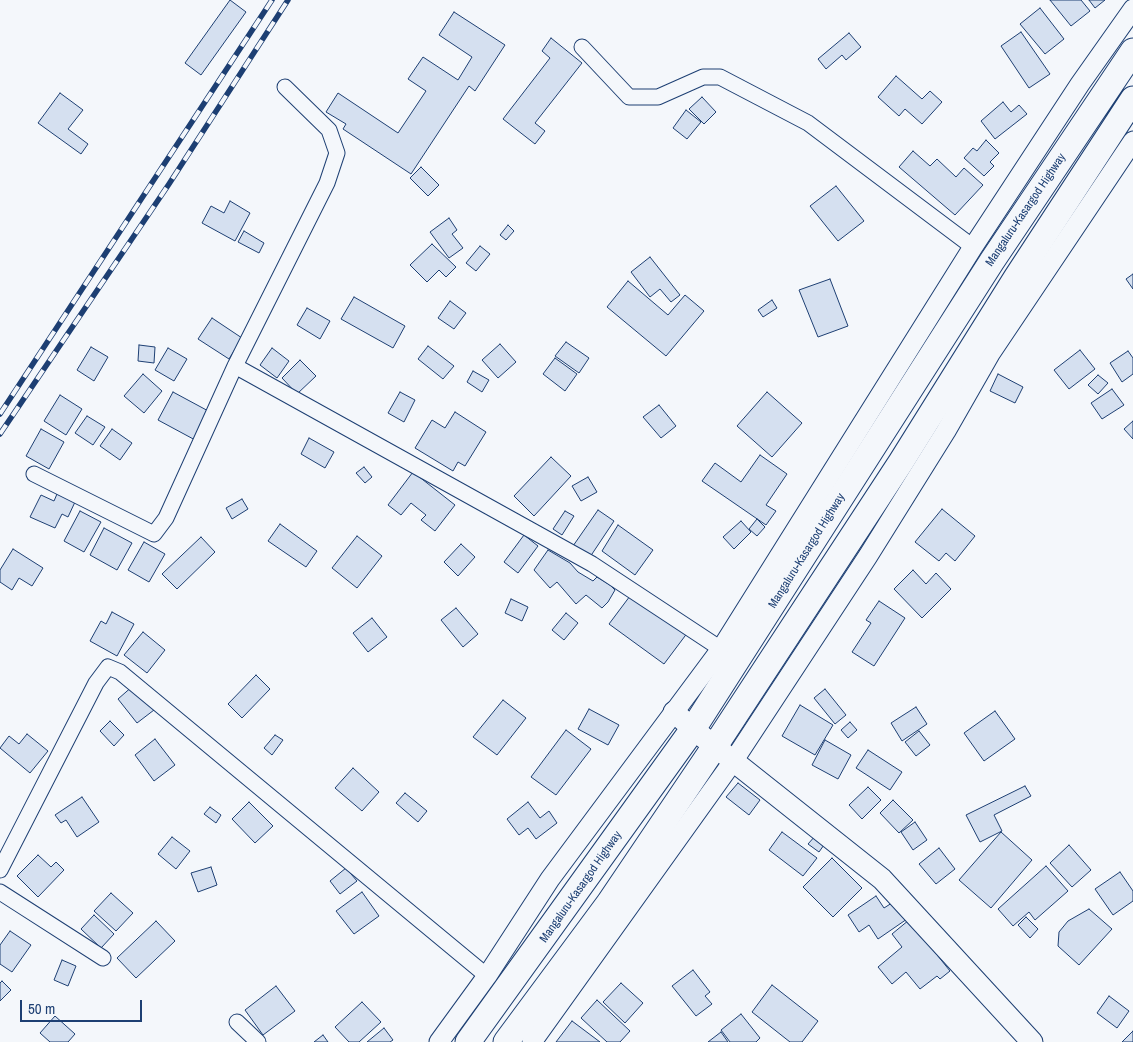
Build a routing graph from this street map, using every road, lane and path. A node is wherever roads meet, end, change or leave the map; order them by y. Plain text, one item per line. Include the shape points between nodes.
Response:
1 (1133, 9) edge
2 (582, 47) dead end
3 (1133, 51) edge
4 (286, 86) dead end
5 (1133, 99) edge
6 (1133, 141) edge
7 (973, 247) junction
8 (235, 366) junction
9 (34, 474) dead end
10 (721, 649) junction
11 (674, 712) junction
12 (693, 729) junction
13 (725, 753) junction
14 (0, 870) edge
15 (0, 892) edge
16 (103, 958) dead end
17 (487, 976) junction
18 (237, 1022) dead end
19 (258, 1042) edge
20 (439, 1042) edge
21 (468, 1042) edge
22 (506, 1042) edge
23 (532, 1042) edge
24 (1032, 1042) edge

1 - 7 street
2 - 7 street via 629,97 658,97 703,77 720,76 808,123
3 - 12 highway, Mangaluru-Kasargod Highway via 986,269
4 - 8 street via 329,130 337,153 327,183
5 - 13 highway via 901,462
6 - 13 street via 990,354 868,556
7 - 10 street
8 - 9 street via 166,518 154,534
8 - 10 street via 592,564
10 - 11 street
11 - 12 main road
11 - 17 street via 550,879
12 - 13 main road
12 - 21 highway, Mangaluru-Kasargod Highway
13 - 22 highway
13 - 23 street
13 - 24 main road via 882,879
14 - 17 street via 96,683 108,667 120,672
15 - 16 street
17 - 20 street
18 - 19 street

